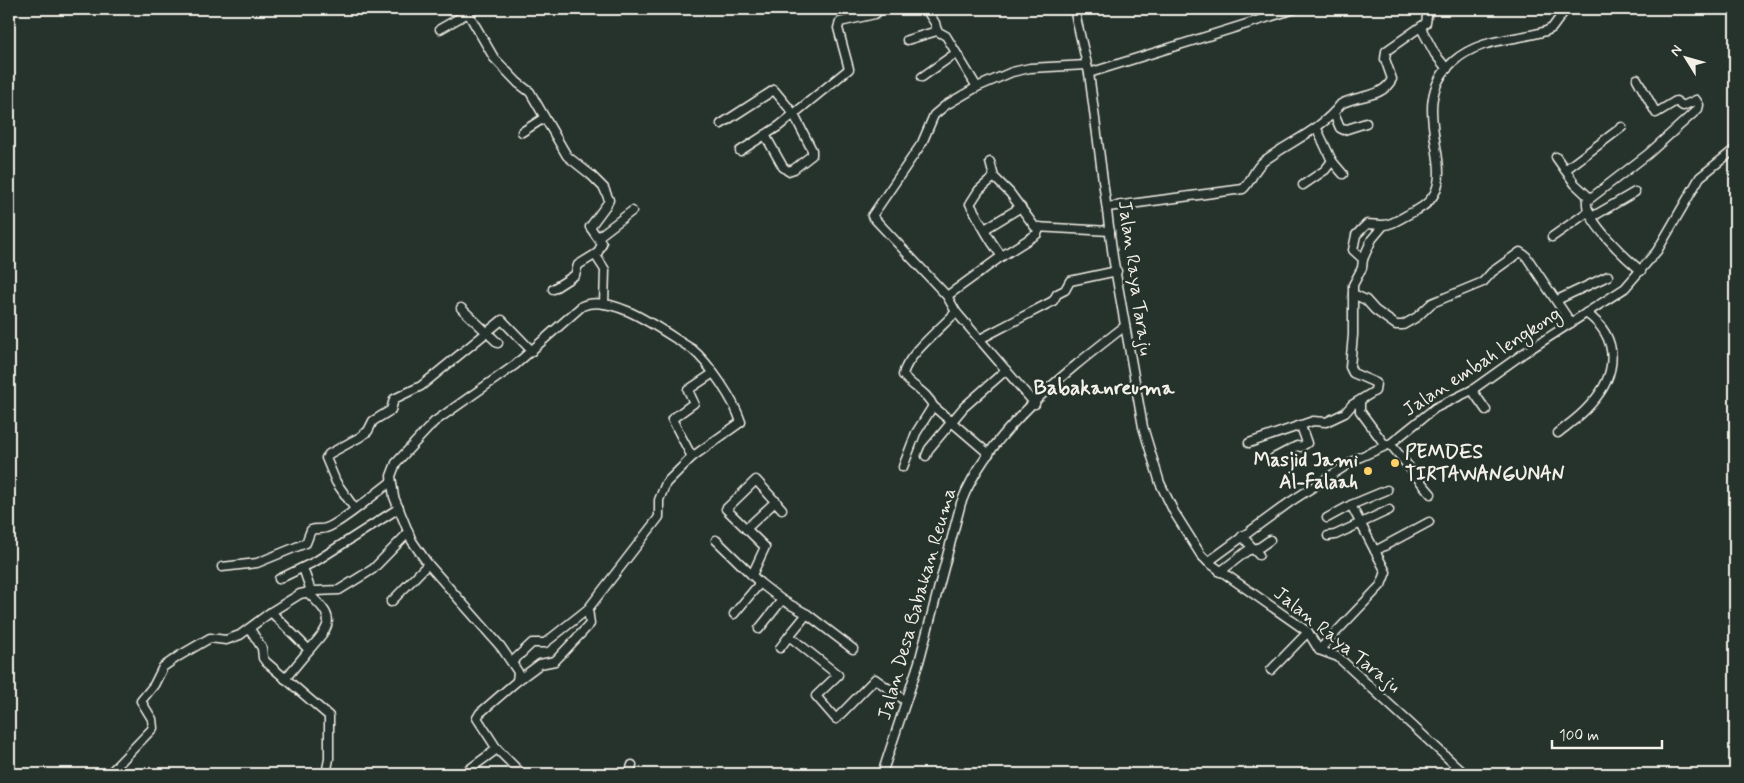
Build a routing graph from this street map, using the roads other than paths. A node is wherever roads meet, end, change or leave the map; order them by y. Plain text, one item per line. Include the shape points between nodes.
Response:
1 (881, 9) edge
2 (926, 9) edge
3 (1074, 9) edge
4 (1291, 9) edge
5 (1428, 9) edge
6 (1566, 9) edge
7 (471, 10) edge
8 (1421, 28) junction
9 (440, 29) dead end
10 (937, 31) junction
11 (907, 40) dead end
12 (956, 53) junction
13 (1088, 69) junction
14 (1447, 69) junction
15 (922, 76) dead end
16 (1637, 79) dead end
17 (977, 87) junction
18 (793, 113) junction
19 (1334, 114) junction
20 (544, 118) junction
21 (1366, 123) dead end
22 (721, 124) dead end
23 (1622, 127) dead end
24 (1317, 129) junction
25 (522, 132) dead end
26 (766, 135) junction
27 (1735, 149) edge
28 (740, 151) dead end
29 (1556, 157) dead end
30 (1332, 161) junction
31 (990, 162) dead end
32 (1565, 170) junction
33 (1343, 174) dead end
34 (994, 177) junction
35 (1303, 185) dead end
36 (1635, 192) dead end
37 (1590, 198) junction
38 (1021, 207) junction
39 (1108, 207) junction
40 (632, 211) dead end
41 (1591, 214) junction
42 (1383, 226) junction
43 (985, 228) junction
44 (1040, 228) junction
45 (1110, 231) junction
46 (1552, 237) dead end
47 (598, 238) junction
48 (596, 254) junction
49 (1002, 256) junction
50 (1363, 259) junction
51 (1117, 271) junction
52 (1641, 272) junction
53 (1608, 276) dead end
54 (553, 289) dead end
55 (1353, 294) junction
56 (947, 296) junction
57 (1557, 300) junction
58 (604, 304) junction
59 (461, 308) dead end
60 (956, 312) junction
61 (1586, 313) junction
62 (1571, 322) junction
63 (1125, 326) junction
64 (487, 331) junction
65 (980, 339) junction
66 (498, 343) dead end
67 (532, 351) junction
68 (1006, 370) junction
69 (712, 374) junction
70 (1472, 390) junction
71 (1360, 401) junction
72 (1035, 404) junction
73 (933, 406) junction
74 (1486, 410) dead end
75 (952, 421) junction
76 (1302, 426) junction
77 (1558, 433) dead end
78 (1249, 443) dead end
79 (1388, 445) junction
80 (989, 454) junction
81 (926, 456) dead end
82 (692, 457) junction
83 (1274, 458) dead end
84 (903, 467) dead end
85 (391, 482) junction
86 (1388, 490) dead end
87 (1431, 494) dead end
88 (776, 501) junction
89 (1351, 504) junction
90 (399, 508) junction
91 (355, 509) junction
92 (782, 509) dead end
93 (1389, 510) dead end
94 (1327, 518) dead end
95 (1428, 522) dead end
96 (1360, 523) junction
97 (746, 529) junction
98 (407, 534) junction
99 (1242, 536) junction
100 (1328, 536) dead end
101 (716, 540) dead end
102 (1270, 540) dead end
103 (1252, 549) junction
104 (1375, 551) junction
105 (1259, 555) dead end
106 (1208, 562) junction
107 (428, 564) junction
108 (222, 567) dead end
109 (303, 568) junction
110 (1220, 572) junction
111 (752, 575) junction
112 (279, 579) dead end
113 (760, 583) junction
114 (309, 592) junction
115 (782, 600) junction
116 (391, 602) dead end
117 (588, 609) junction
118 (270, 612) junction
119 (734, 614) dead end
120 (807, 614) junction
121 (250, 629) junction
122 (759, 629) dead end
123 (1308, 632) junction
124 (789, 636) junction
125 (780, 648) dead end
126 (853, 649) dead end
127 (309, 650) junction
128 (1319, 650) junction
129 (512, 662) junction
130 (1271, 670) dead end
131 (285, 680) junction
132 (518, 681) junction
133 (906, 701) junction
134 (497, 749) junction
135 (632, 765) dead end
136 (109, 774) edge
137 (326, 774) edge
138 (463, 774) edge
139 (522, 774) edge
140 (629, 774) edge
141 (882, 774) edge
142 (1465, 774) edge

1 - 18 street via 875,14 840,22 838,28 849,69
2 - 10 street
3 - 13 street, Jalan Raya Taraju
4 - 13 street
5 - 8 street via 1428,18
6 - 14 street via 1546,32 1479,45
7 - 9 street
7 - 20 street via 494,58 530,92
8 - 14 street
8 - 19 street via 1386,51 1385,60 1392,79 1389,85 1374,94 1344,102
10 - 11 street
10 - 12 street via 946,36
12 - 15 street
12 - 17 street
13 - 17 street via 1030,68
13 - 39 street, Jalan Raya Taraju
14 - 42 street via 1432,96 1431,113 1440,172 1438,191 1426,206
16 - 37 street via 1656,113 1676,101 1684,106 1696,100 1699,107 1648,154
17 - 56 street via 934,115 922,143 872,216
18 - 22 street via 772,90
18 - 26 street
18 - 26 street via 812,150 810,158 788,171
19 - 21 street via 1344,130
19 - 24 street
20 - 25 street
20 - 47 street via 567,156 591,175 607,195 607,204 590,225
23 - 32 street
24 - 30 street
24 - 39 street via 1260,164 1243,189
26 - 28 street
27 - 52 street, Jalan embah lengkong via 1696,182 1669,233
29 - 32 street
30 - 33 street
30 - 35 street
31 - 34 street
32 - 37 street
34 - 38 street
34 - 43 street via 978,190 970,204
36 - 41 street
37 - 41 street via 1587,204
38 - 43 street
38 - 44 street via 1032,224
39 - 45 street, Jalan Raya Taraju
40 - 47 street
41 - 46 street
41 - 52 street via 1615,246
42 - 50 street via 1372,239
42 - 50 street via 1367,224 1356,235 1354,250
43 - 49 street via 986,237
44 - 45 street
44 - 49 street via 1037,234
45 - 51 street, Jalan Raya Taraju
47 - 48 street via 602,244
48 - 54 street via 578,265 575,275
48 - 58 street via 605,270
49 - 56 street
50 - 55 street
51 - 63 street, Jalan Raya Taraju
51 - 65 street via 1070,281 1066,290 1057,294 1053,301
52 - 61 street, Jalan embah lengkong via 1619,293
53 - 57 street
55 - 57 street via 1366,300 1393,323 1403,325 1432,303 1483,282 1520,252
55 - 71 street via 1350,370 1377,385
56 - 60 street
57 - 62 street
58 - 67 street via 582,306
58 - 69 street via 632,314 692,348
59 - 64 street
60 - 65 street
60 - 73 street via 903,371 905,379 920,389
61 - 62 street, Jalan embah lengkong
61 - 77 street via 1602,326 1609,338 1611,363 1606,380 1592,404
62 - 70 street, Jalan embah lengkong
63 - 72 street, Jalan Desa Babakan Reuma via 1079,362
63 - 106 street, Jalan Raya Taraju via 1154,468 1174,512
64 - 66 street
64 - 67 street via 504,320
64 - 91 street via 421,386 394,398 391,410 373,421 364,434 327,456 336,482
65 - 68 street
67 - 85 street via 434,422 396,463
68 - 72 street
68 - 75 street
69 - 82 street via 688,390 694,403 672,419
69 - 82 street via 741,422
70 - 74 street
70 - 79 street, Jalan embah lengkong via 1436,408
71 - 76 street via 1326,422 1313,421
71 - 79 street via 1360,411
72 - 80 street, Jalan Desa Babakan Reuma
73 - 75 street
73 - 84 street via 916,433
75 - 80 street
75 - 81 street
76 - 78 street
76 - 83 street via 1307,443
79 - 87 street via 1406,461
79 - 99 street, Jalan embah lengkong via 1358,458
80 - 133 street, Jalan Desa Babakan Reuma via 972,478 961,503
82 - 117 street via 663,488 659,517
85 - 90 street
85 - 91 street
86 - 89 street
88 - 92 street
88 - 97 street
88 - 97 street via 756,480 726,509
89 - 94 street
89 - 96 street
90 - 98 street
90 - 109 street
91 - 108 street via 325,529 311,530 306,543 257,563
93 - 96 street
95 - 104 street
96 - 100 street
96 - 104 street
97 - 111 street via 765,547
98 - 107 street
98 - 114 street via 354,582 339,590
99 - 103 street
99 - 106 street, Jalan embah lengkong
101 - 111 street
102 - 103 street
103 - 105 street
103 - 110 street
104 - 128 street via 1386,568 1385,577
106 - 110 street, Jalan Raya Taraju
107 - 116 street
107 - 129 street
109 - 112 street
109 - 114 street
110 - 123 street, Jalan Raya Taraju
111 - 113 street
113 - 115 street
113 - 119 street
114 - 118 street
114 - 127 street via 325,609 329,623
115 - 120 street
115 - 122 street
117 - 129 street via 545,643 532,643
117 - 132 street via 590,624 555,662 540,664
118 - 121 street
118 - 127 street
120 - 124 street
120 - 126 street
121 - 131 street via 262,648 263,658
121 - 136 street via 226,640 210,638 166,664 142,701 153,728
123 - 128 street, Jalan Raya Taraju
123 - 130 street
124 - 125 street
124 - 133 street via 838,675 816,696 836,719 874,679
127 - 131 street
128 - 142 street, Jalan Raya Taraju via 1338,657
129 - 132 street via 518,672
131 - 137 street via 329,716
132 - 134 street via 477,718
133 - 141 street, Jalan Desa Babakan Reuma
134 - 138 street
134 - 139 street
135 - 140 street

